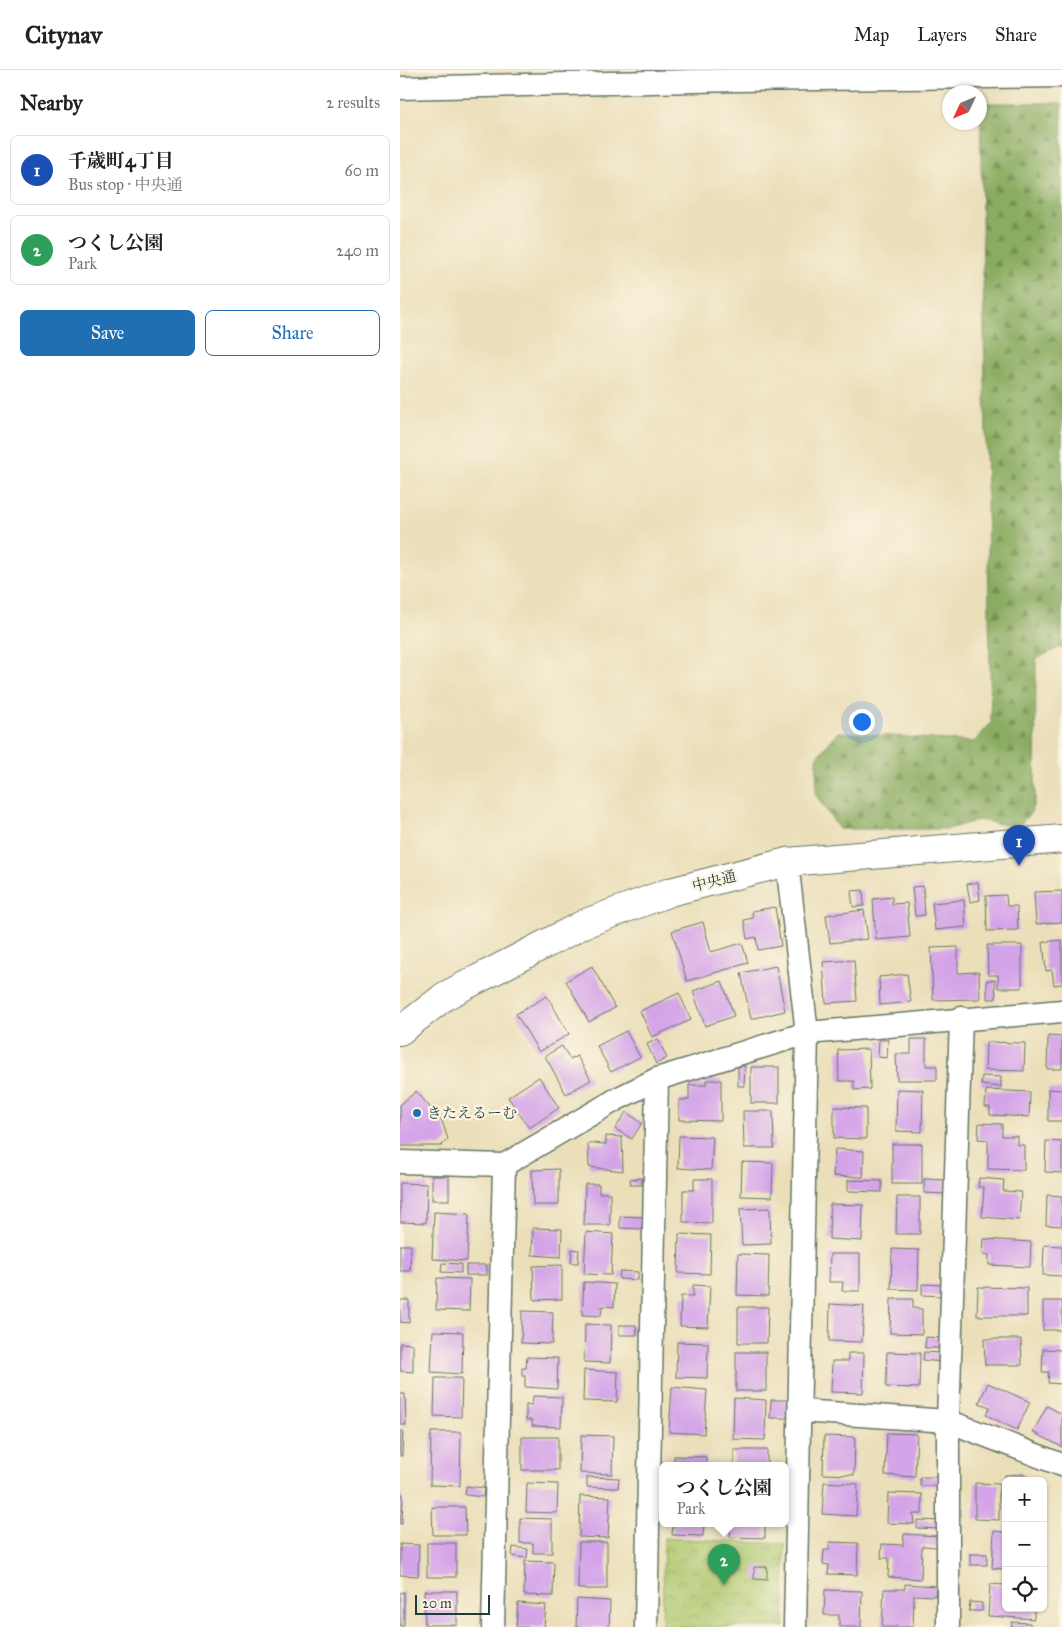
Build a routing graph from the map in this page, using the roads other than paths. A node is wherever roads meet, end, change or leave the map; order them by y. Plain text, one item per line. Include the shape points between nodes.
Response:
1 (939, 73) edge
2 (1062, 76) edge
3 (525, 77) edge
4 (400, 88) edge
5 (1062, 838) edge
6 (787, 862) junction
7 (1062, 1011) edge
8 (961, 1018) junction
9 (400, 1031) edge
10 (807, 1033) junction
11 (657, 1079) junction
12 (400, 1162) edge
13 (504, 1165) junction
14 (800, 1411) junction
15 (948, 1421) junction
16 (1062, 1465) edge
17 (493, 1627) edge
18 (646, 1627) edge
19 (795, 1627) edge
20 (948, 1627) edge

1 - 2 street
1 - 3 street
3 - 4 street
5 - 6 street, 中央通
6 - 9 street, 中央通 via 670,892 586,924 445,996
6 - 10 street
7 - 8 street
8 - 10 street
8 - 15 street
10 - 11 street
10 - 14 street
11 - 13 street via 616,1099
11 - 18 street
12 - 13 street
13 - 17 street
14 - 15 street
14 - 19 street
15 - 16 street
15 - 20 street

